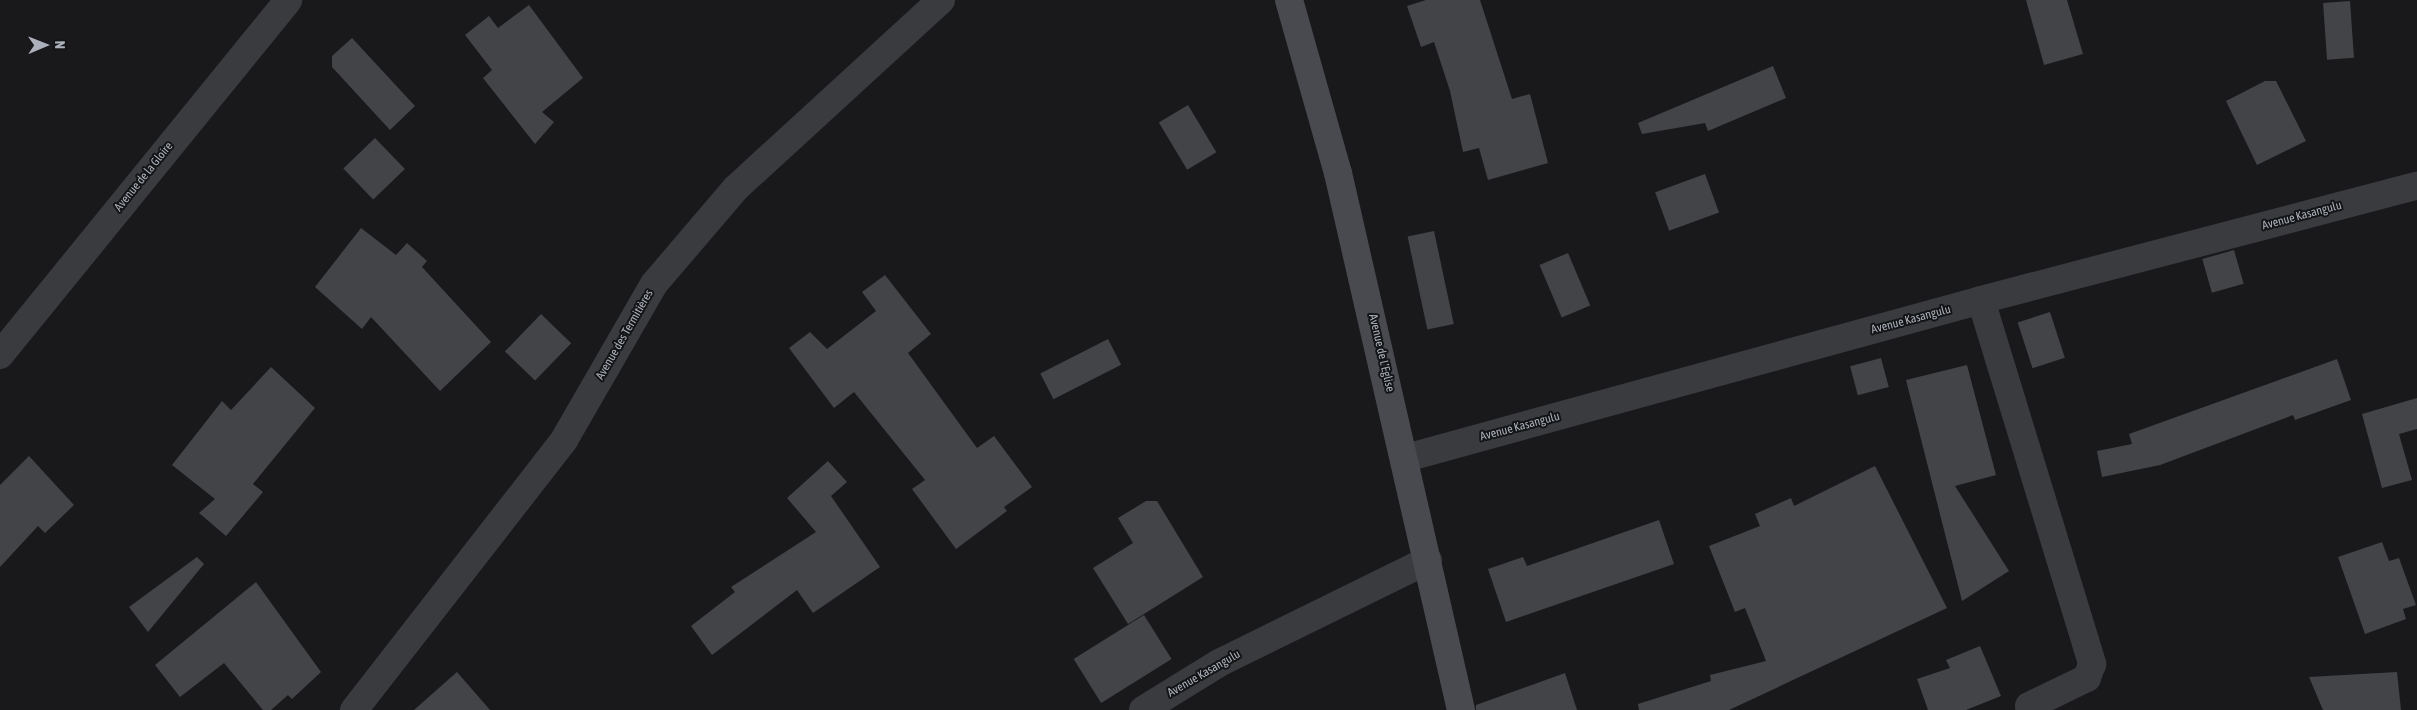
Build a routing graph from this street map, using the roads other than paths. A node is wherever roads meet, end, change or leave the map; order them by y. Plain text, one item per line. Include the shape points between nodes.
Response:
1 (288, 0) edge
2 (941, 0) edge
3 (1290, 0) edge
4 (2417, 186) edge
5 (1981, 300) junction
6 (0, 355) edge
7 (1406, 458) junction
8 (1428, 560) junction
9 (2025, 709) edge
10 (354, 710) edge
11 (1143, 710) edge
12 (1461, 710) edge

1 - 6 street, Avenue de la Gloire
2 - 10 street, Avenue des Termitières via 736,188 654,284 564,440
3 - 7 street, Avenue de L'Eglise via 1338,173
4 - 5 street, Avenue Kasangulu
5 - 7 street, Avenue Kasangulu
5 - 9 street via 2092,664 2087,678
7 - 8 street, Avenue de L'Eglise
8 - 11 street, Avenue Kasangulu via 1219,663
8 - 12 street, Avenue de L'Eglise

